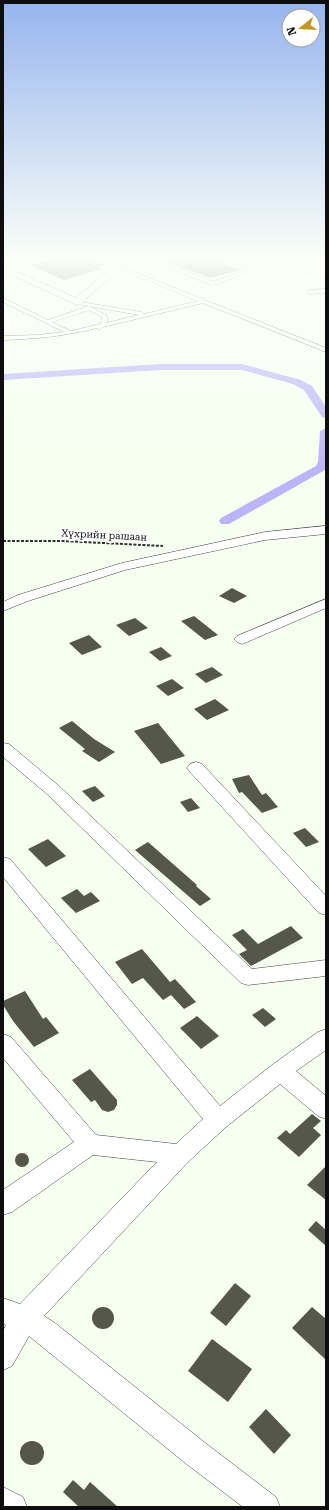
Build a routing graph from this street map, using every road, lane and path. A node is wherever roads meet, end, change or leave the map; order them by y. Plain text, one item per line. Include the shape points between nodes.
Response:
1 (61, 328) edge
2 (90, 328) edge
3 (100, 328) edge
4 (270, 328) edge
5 (98, 332) dead end
6 (70, 333) junction
7 (3, 338) edge
8 (326, 350) edge
9 (326, 530) edge
10 (3, 541) edge
11 (166, 546) dead end
12 (326, 603) edge
13 (3, 607) edge
14 (242, 639) dead end
15 (3, 748) edge
16 (196, 768) dead end
17 (3, 864) edge
18 (326, 908) edge
19 (326, 968) edge
20 (326, 1038) edge
21 (3, 1043) edge
22 (280, 1071) junction
23 (326, 1109) edge
24 (218, 1120) junction
25 (90, 1144) junction
26 (180, 1155) junction
27 (3, 1204) edge
28 (13, 1315) edge
29 (3, 1357) edge
30 (3, 1501) edge
31 (13, 1507) edge
32 (266, 1507) edge

1 - 6 lane
2 - 6 lane
3 - 5 lane
4 - 8 lane
6 - 7 lane
9 - 13 street via 265,536 122,567 23,598
10 - 11 path, Хүхрийн рашаан via 80,541
12 - 14 street
15 - 19 street via 53,790 248,977
16 - 18 street
17 - 24 street
20 - 22 street
21 - 25 street
22 - 23 street
22 - 24 street
24 - 26 street
25 - 26 street
25 - 27 street
26 - 28 street
28 - 29 street
28 - 32 street via 46,1332
30 - 31 street

